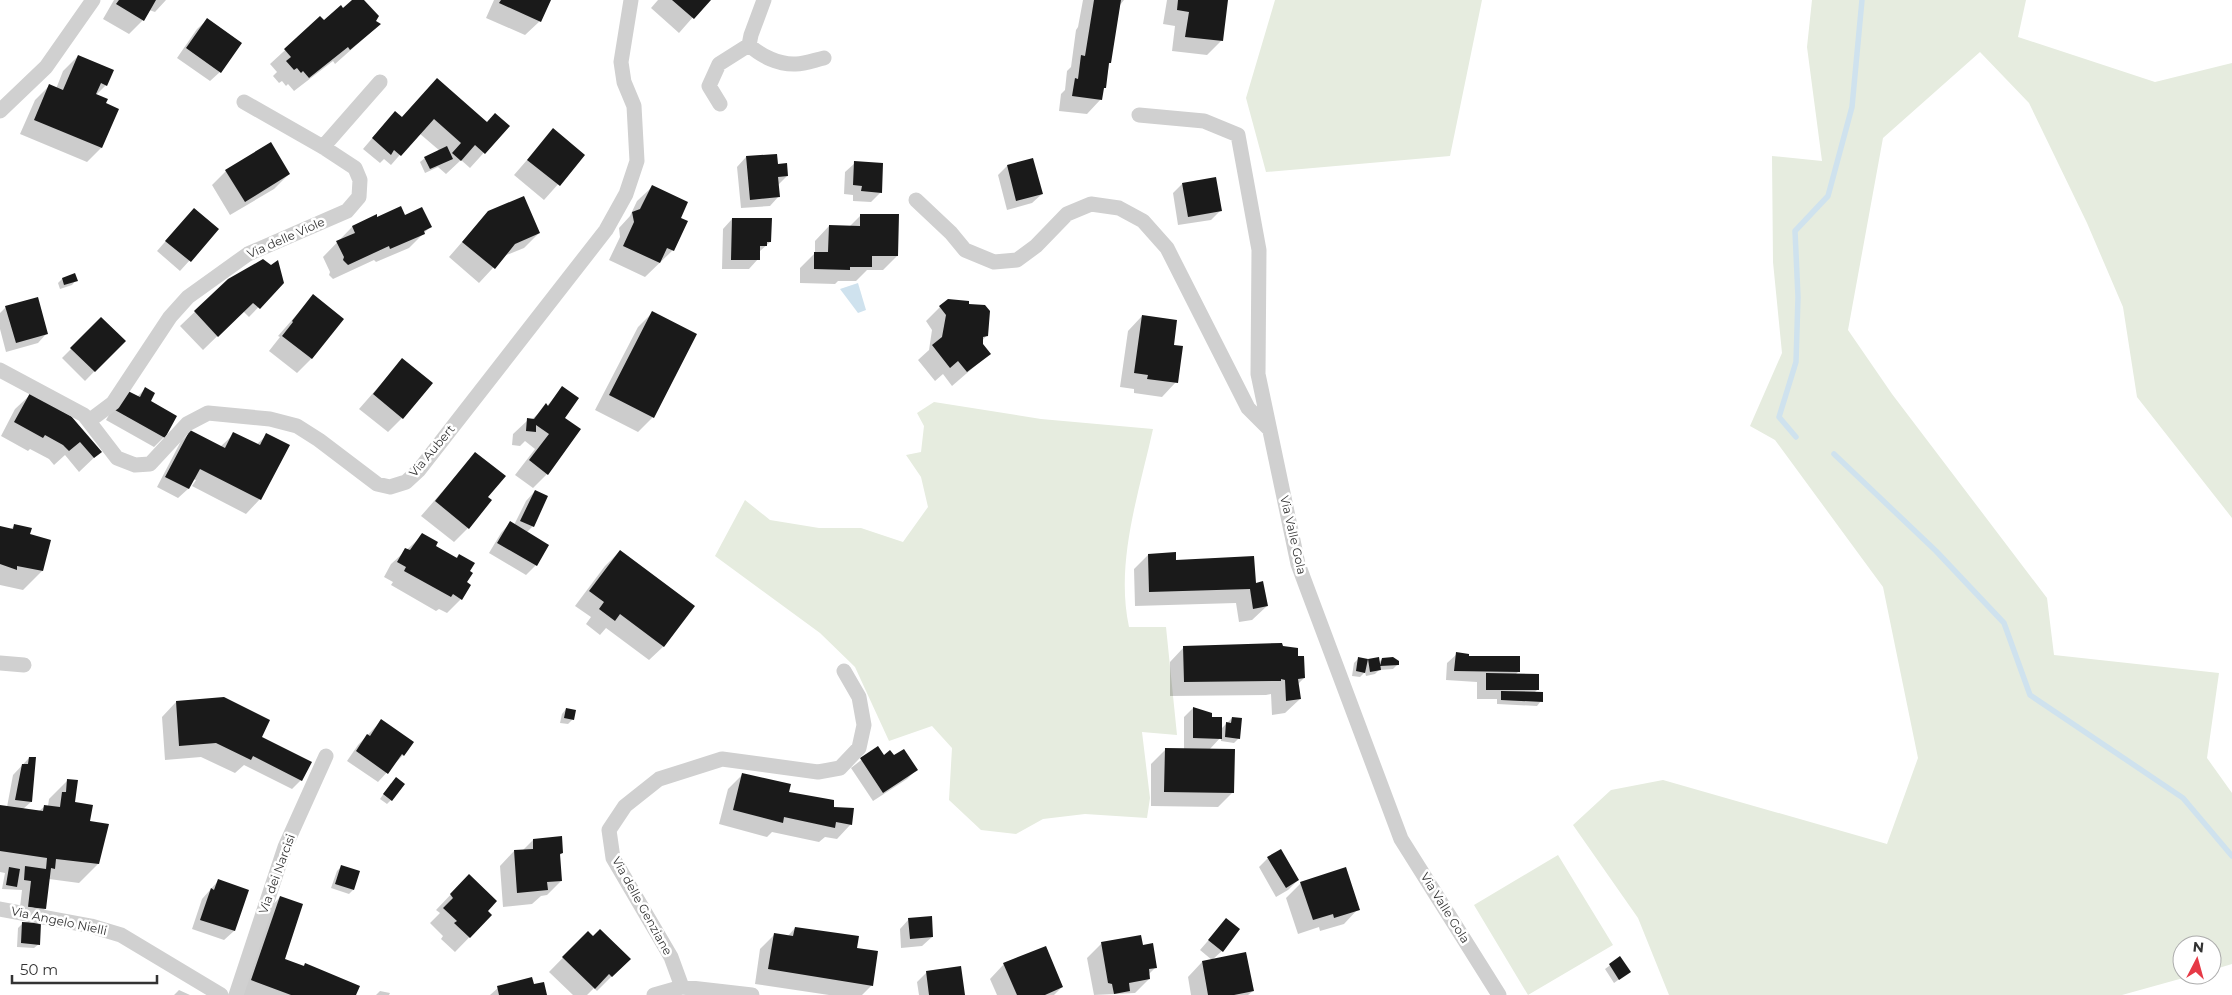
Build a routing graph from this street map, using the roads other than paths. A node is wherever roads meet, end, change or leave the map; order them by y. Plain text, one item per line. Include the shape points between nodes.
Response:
1 (93, 0) edge
2 (631, 0) edge
3 (764, 0) edge
4 (749, 45) junction
5 (824, 58) dead end
6 (380, 82) dead end
7 (244, 102) dead end
8 (720, 104) dead end
9 (0, 111) edge
10 (1140, 115) dead end
11 (323, 147) junction
12 (916, 200) dead end
13 (0, 370) edge
14 (89, 421) junction
15 (1270, 430) junction
16 (0, 663) edge
17 (24, 665) dead end
18 (844, 672) dead end
19 (326, 756) dead end
20 (0, 909) edge
21 (682, 987) junction
22 (222, 995) edge
23 (236, 995) edge
24 (654, 995) edge
25 (752, 995) edge
26 (1498, 995) edge

1 - 9 street via 46,66
2 - 14 street, Via Aubert via 621,62 624,82 634,106 637,161 626,194 606,230 419,470 406,482 390,488 377,484 320,440 296,426 270,419 208,413 187,424 150,464 135,466 117,458
3 - 4 street
4 - 5 street via 759,54 796,64
4 - 8 street via 719,64 709,86
6 - 11 street
7 - 11 street, Via delle Viole
10 - 15 street, Via Valle Gola via 1204,121 1238,135 1259,250 1258,374
11 - 14 street, Via delle Viole via 354,168 360,180 359,198 346,211 248,254 188,297 170,317 113,403
12 - 15 street via 965,250 994,262 1017,260 1068,214 1091,204 1119,208 1143,221 1167,248 1248,408
13 - 14 street, Via Aubert via 84,415
15 - 26 street, Via Valle Gola via 1298,564 1401,839
16 - 17 street
18 - 21 street, Via delle Genziane via 859,698 864,725 859,748 840,768 818,772 722,759 660,779 625,806 609,830 613,858 671,957
19 - 23 street, Via dei Narcisi via 285,847
20 - 22 street, Via Angelo Nielli via 121,935
21 - 24 street
21 - 25 street

